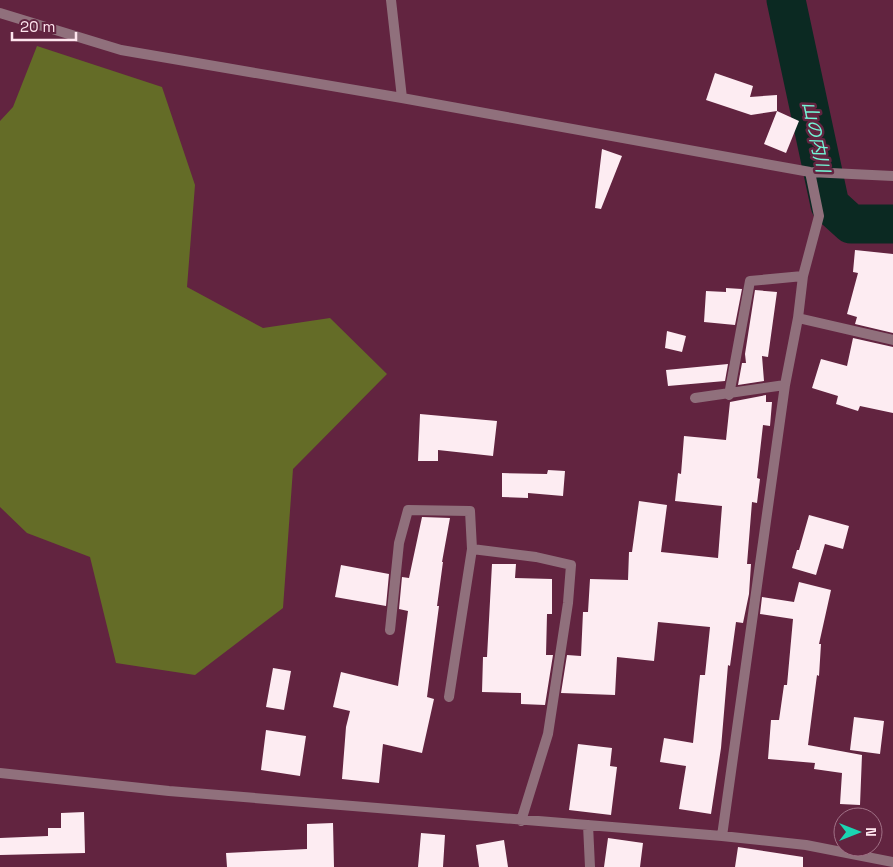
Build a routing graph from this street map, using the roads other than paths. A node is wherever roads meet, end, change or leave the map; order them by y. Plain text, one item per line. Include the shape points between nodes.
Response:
1 (391, 0) edge
2 (0, 13) edge
3 (402, 98) junction
4 (810, 172) junction
5 (893, 176) edge
6 (803, 276) junction
7 (798, 318) junction
8 (893, 340) edge
9 (785, 385) junction
10 (729, 395) junction
11 (695, 398) dead end
12 (472, 549) junction
13 (390, 630) dead end
14 (449, 697) dead end
15 (0, 773) edge
16 (520, 821) junction
17 (588, 824) junction
18 (722, 836) junction
19 (893, 862) edge
20 (590, 867) edge

1 - 3 street
2 - 3 street via 121,50
3 - 4 street
4 - 5 street
4 - 6 street via 819,216
6 - 7 street
6 - 10 street via 750,281
7 - 8 street
7 - 9 street
9 - 10 street
9 - 18 street
10 - 11 street
12 - 13 street via 470,512 408,510 399,543
12 - 14 street
12 - 16 street via 571,565 548,734
15 - 16 street
16 - 17 street
17 - 18 street
17 - 20 street
18 - 19 street via 806,845

